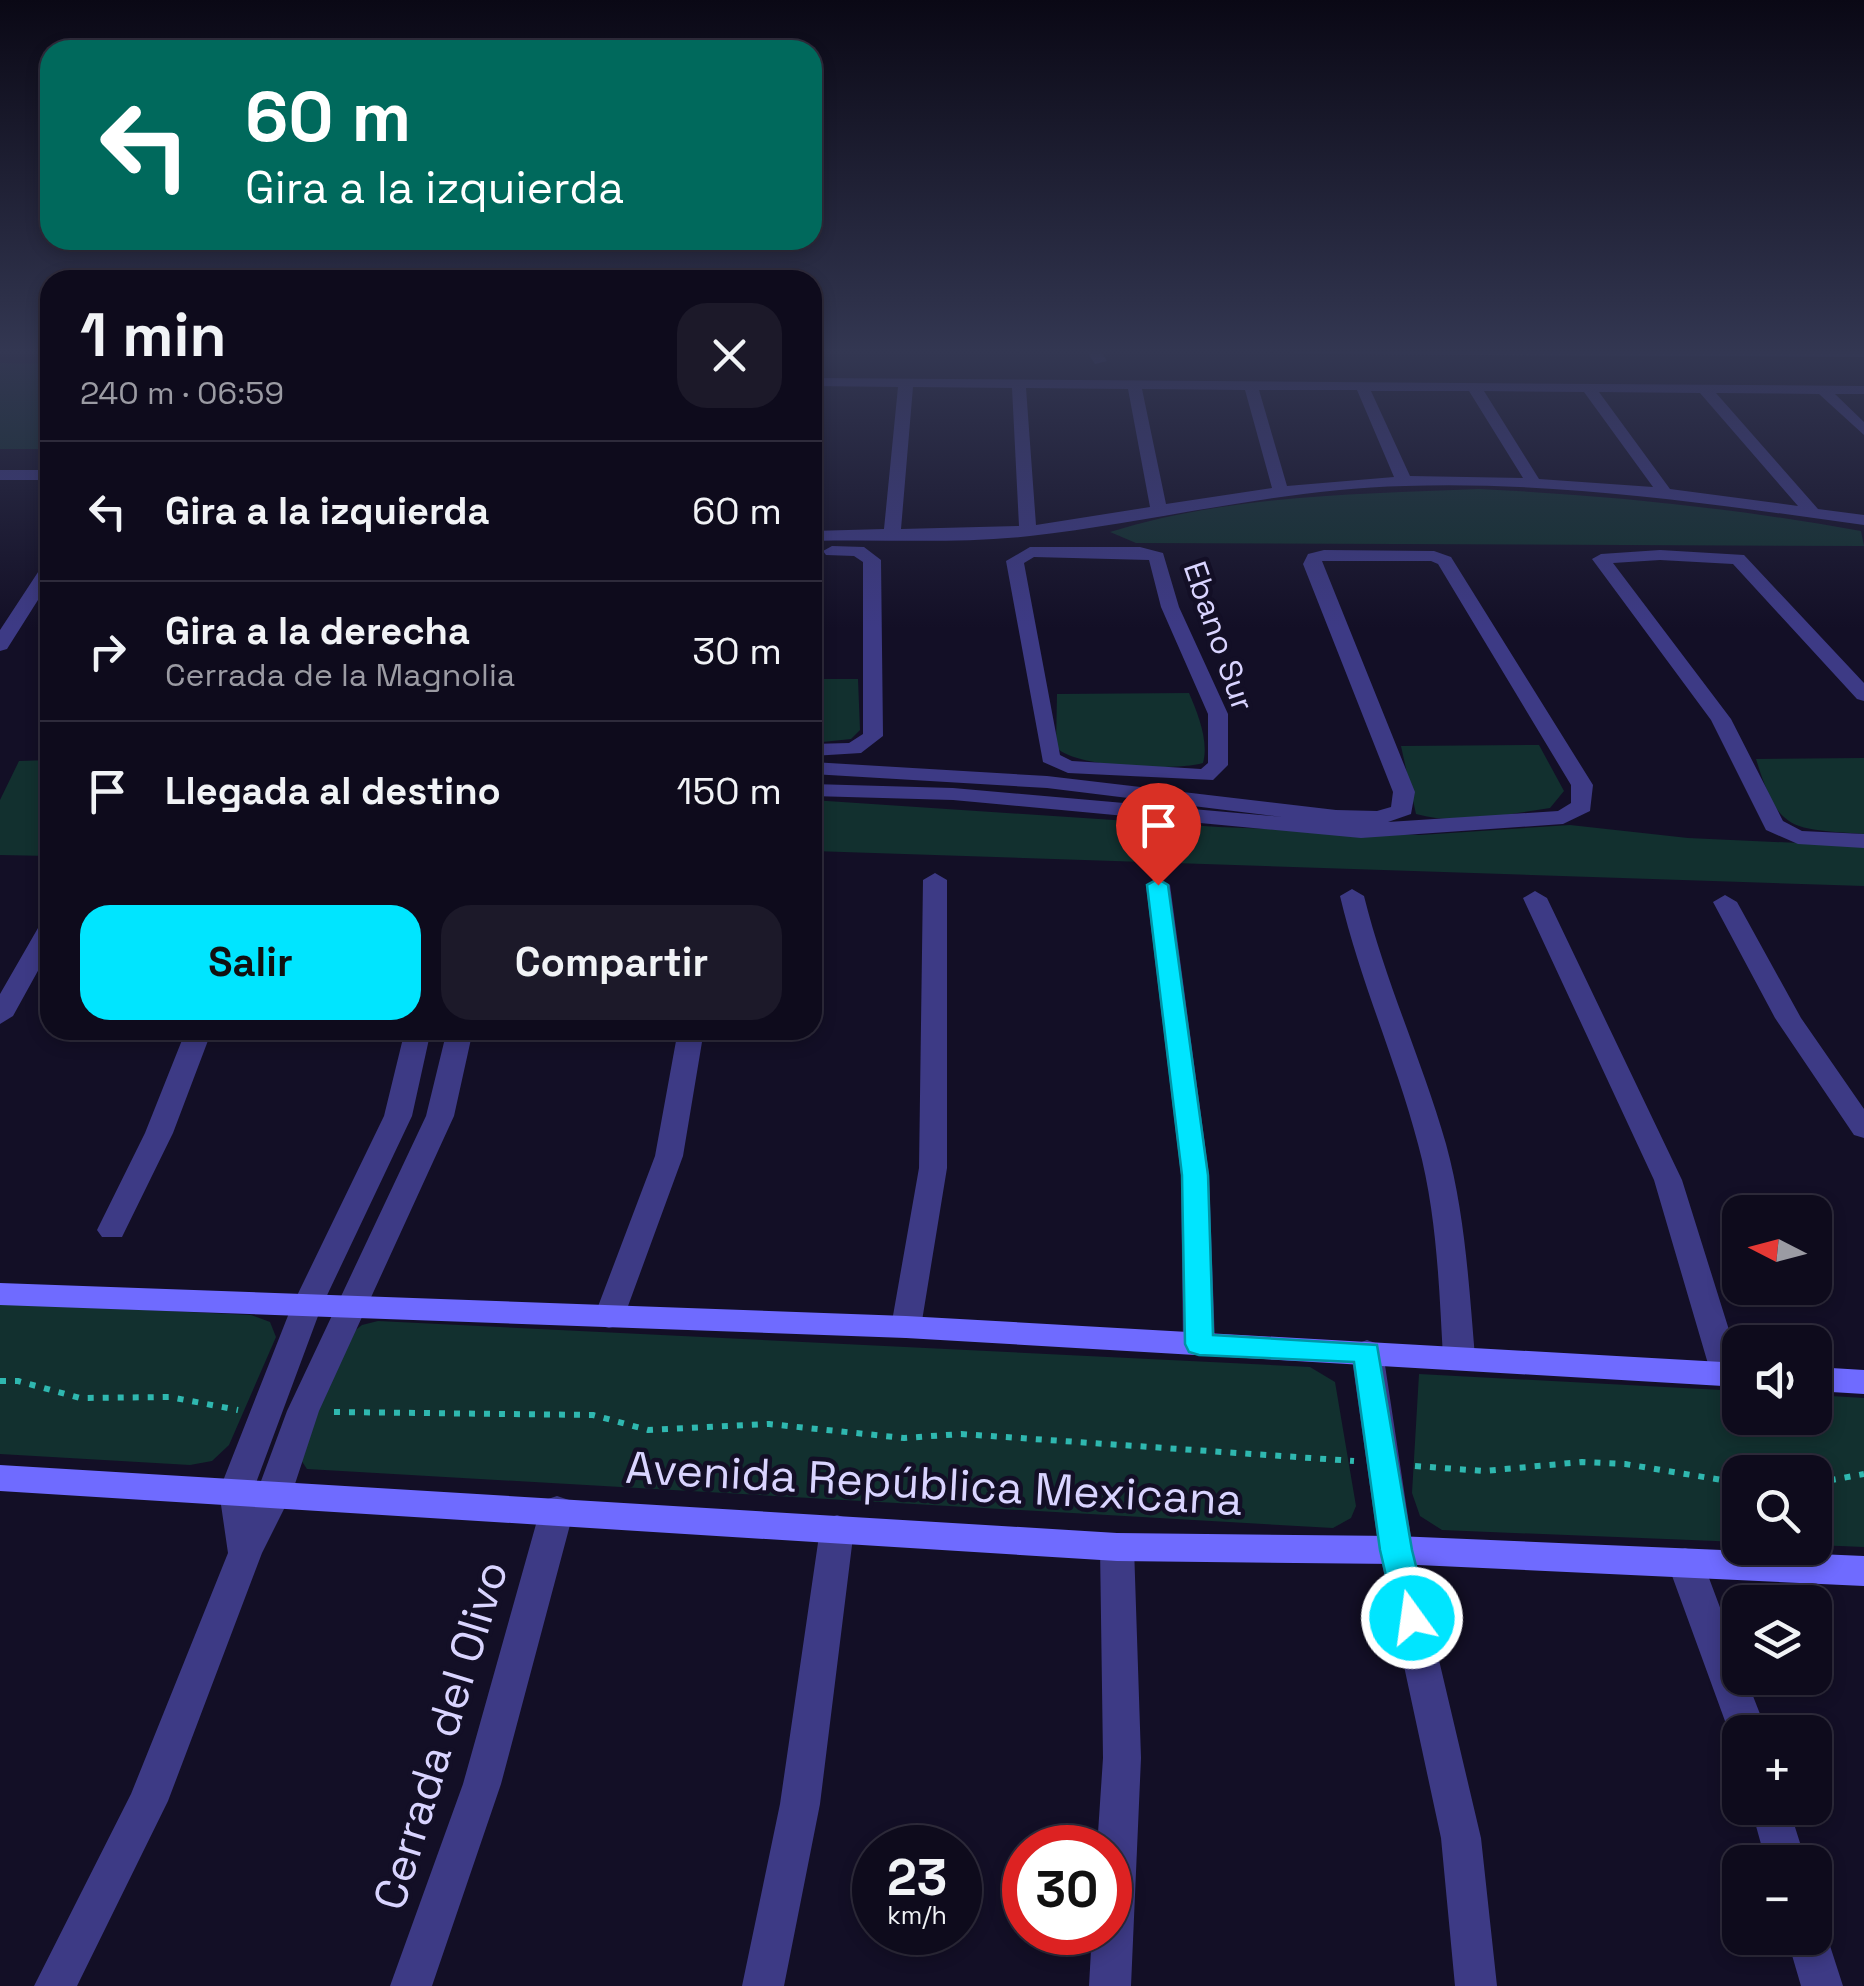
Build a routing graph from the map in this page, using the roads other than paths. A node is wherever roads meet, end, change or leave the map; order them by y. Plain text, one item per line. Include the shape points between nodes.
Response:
1 (901, 443) edge
2 (1023, 443) edge
3 (1146, 443) edge
4 (1267, 443) edge
5 (1387, 443) edge
6 (1509, 443) edge
7 (1628, 443) edge
8 (1751, 443) edge
9 (0, 475) edge
10 (40, 475) edge
11 (1404, 481) junction
12 (1534, 483) junction
13 (1281, 490) junction
14 (1665, 493) junction
15 (1159, 510) junction
16 (1813, 513) junction
17 (1864, 520) edge
18 (1028, 531) junction
19 (822, 536) edge
20 (892, 536) junction
21 (822, 550) edge
22 (40, 583) edge
23 (0, 646) edge
24 (1864, 695) edge
25 (822, 750) edge
26 (822, 768) edge
27 (822, 790) edge
28 (1125, 791) junction
29 (1400, 822) junction
30 (1864, 842) edge
31 (935, 880) dead end
32 (1158, 885) dead end
33 (1352, 896) dead end
34 (1535, 898) dead end
35 (1725, 902) dead end
36 (40, 946) edge
37 (0, 1016) edge
38 (195, 1040) edge
39 (416, 1040) edge
40 (458, 1040) edge
41 (689, 1040) edge
42 (1864, 1129) edge
43 (112, 1230) dead end
44 (0, 1294) edge
45 (306, 1308) junction
46 (348, 1310) junction
47 (608, 1317) junction
48 (906, 1326) junction
49 (1722, 1339) edge
50 (1199, 1344) junction
51 (1367, 1352) junction
52 (1460, 1358) junction
53 (1722, 1373) edge
54 (1832, 1380) edge
55 (1864, 1382) edge
56 (0, 1478) edge
57 (236, 1491) junction
58 (275, 1493) junction
59 (557, 1510) junction
60 (837, 1529) junction
61 (1117, 1547) junction
62 (1396, 1550) junction
63 (246, 1552) junction
64 (1685, 1562) junction
65 (1864, 1571) edge
66 (1742, 1715) edge
67 (1813, 1955) edge
68 (55, 1986) edge
69 (410, 1986) edge
70 (763, 1986) edge
71 (1110, 1986) edge
72 (1476, 1986) edge
73 (1822, 1986) edge

1 - 20 street
2 - 18 street
3 - 15 street
4 - 13 street
5 - 11 street
6 - 12 street
7 - 14 street
8 - 16 street
9 - 10 street
11 - 12 street
11 - 13 street
12 - 14 street
13 - 15 street
14 - 16 street
15 - 18 street
16 - 17 street
18 - 20 street
19 - 20 street
21 - 25 street via 858,551 872,560 873,717 866,744
22 - 23 street
24 - 30 street via 1738,559 1611,556 1600,562 1721,719 1774,825 1783,832
26 - 28 street
27 - 28 street
28 - 28 street, Ebano Sur via 1206,776 1218,765 1218,714 1170,607 1157,557 1030,552 1016,562 1050,758
28 - 29 street via 1284,818
29 - 29 street via 1563,817 1582,806 1582,785 1442,558 1314,558 1404,792
31 - 48 street via 933,1168
32 - 50 street via 1195,1175
33 - 52 street via 1444,1192
34 - 49 street via 1668,1180
35 - 42 street via 1788,1018
36 - 37 street
38 - 43 street
39 - 45 street via 398,1116
40 - 46 street via 440,1116
41 - 47 street via 669,1156
44 - 45 main road
45 - 46 main road
45 - 57 street
46 - 47 main road
46 - 58 street via 302,1411
47 - 48 main road
48 - 50 main road
50 - 51 main road
51 - 52 main road
51 - 62 street
52 - 53 main road
54 - 55 main road
56 - 57 main road, Avenida República Mexicana
57 - 58 main road, Avenida República Mexicana
57 - 63 street
58 - 59 main road, Avenida República Mexicana
58 - 63 street
59 - 60 main road, Avenida República Mexicana
59 - 69 street, Cerrada del Olivo via 482,1784
60 - 61 main road, Avenida República Mexicana
60 - 70 street via 800,1804
61 - 62 main road, Avenida República Mexicana
61 - 71 street via 1122,1758
62 - 64 main road, Avenida República Mexicana
62 - 72 street via 1461,1838
63 - 68 street via 148,1800
64 - 65 main road, Avenida República Mexicana
64 - 66 street
67 - 73 street

